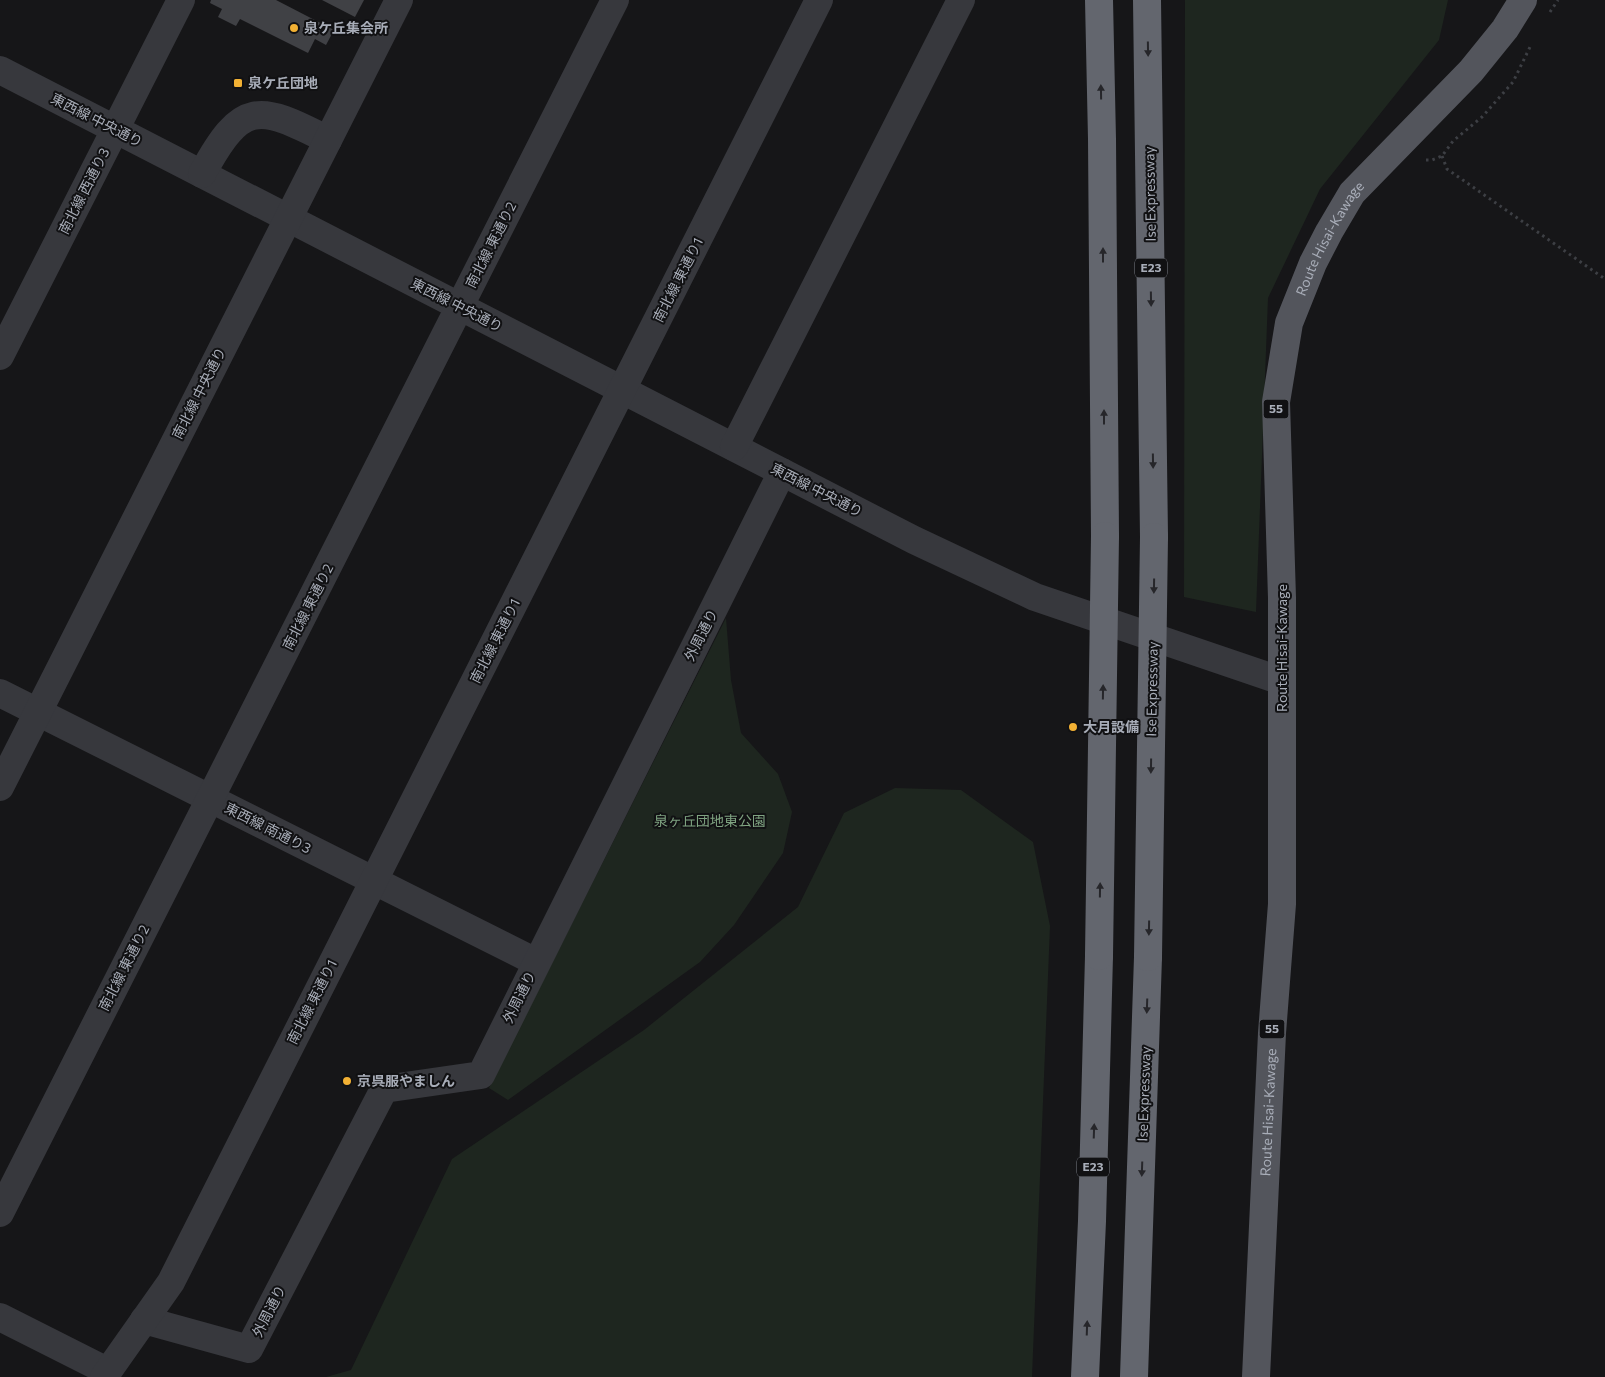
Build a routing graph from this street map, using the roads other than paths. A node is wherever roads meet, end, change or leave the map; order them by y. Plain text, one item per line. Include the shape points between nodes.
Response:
1 (181, 0) edge
2 (399, 0) edge
3 (615, 0) edge
4 (819, 0) edge
5 (961, 0) edge
6 (1098, 0) edge
7 (1147, 0) edge
8 (1523, 0) edge
9 (0, 70) edge
10 (115, 130) junction
11 (328, 140) junction
12 (202, 174) junction
13 (288, 219) junction
14 (460, 307) junction
15 (0, 356) edge
16 (622, 390) junction
17 (734, 448) junction
18 (782, 472) junction
19 (1282, 681) junction
20 (0, 693) edge
21 (38, 712) junction
22 (0, 787) edge
23 (211, 798) junction
24 (373, 882) junction
25 (536, 962) junction
26 (0, 1213) edge
27 (0, 1317) edge
28 (144, 1320) junction
29 (106, 1374) edge
30 (1086, 1377) edge
31 (1134, 1377) edge
32 (1256, 1377) edge

1 - 10 street, 南北線 西通り3
2 - 11 street, 南北線 中央通り
3 - 14 street, 南北線 東通り2
4 - 16 street, 南北線 東通り1
5 - 17 street
30 -> 6 highway, E23, bridge via 1099,956 1105,536
7 -> 31 highway, Ise Expressway / E23, bridge via 1154,537 1148,957
8 - 19 main road, Route Hisai-Kawage / 55 via 1505,29 1471,71 1352,193 1300,292 1289,324 1276,402
9 - 10 street, 東西線 中央通り
10 - 12 street, 東西線 中央通り
10 - 15 street, 南北線 西通り3
11 - 12 street via 280,117 266,114 250,116 236,124 224,138
11 - 13 street, 南北線 中央通り
12 - 13 street, 東西線 中央通り
13 - 14 street, 東西線 中央通り
13 - 21 street, 南北線 中央通り
14 - 16 street, 東西線 中央通り
14 - 23 street, 南北線 東通り2
16 - 17 street, 東西線 中央通り
16 - 24 street, 南北線 東通り1
17 - 18 street, 東西線 中央通り
18 - 19 street, 東西線 中央通り via 1035,597
18 - 25 street, 外周通り
19 - 32 main road, Route Hisai-Kawage / 55 via 1282,904 1272,1034
20 - 21 street, 東西線 南通り3
21 - 22 street, 南北線 中央通り
21 - 23 street, 東西線 南通り3
23 - 24 street, 東西線 南通り3
23 - 26 street, 南北線 東通り2
24 - 25 street, 東西線 南通り3
24 - 28 street, 南北線 東通り1 via 171,1282
25 - 28 street, 外周通り via 481,1075 384,1089 249,1350
27 - 29 street
28 - 29 street, 南北線 東通り1

